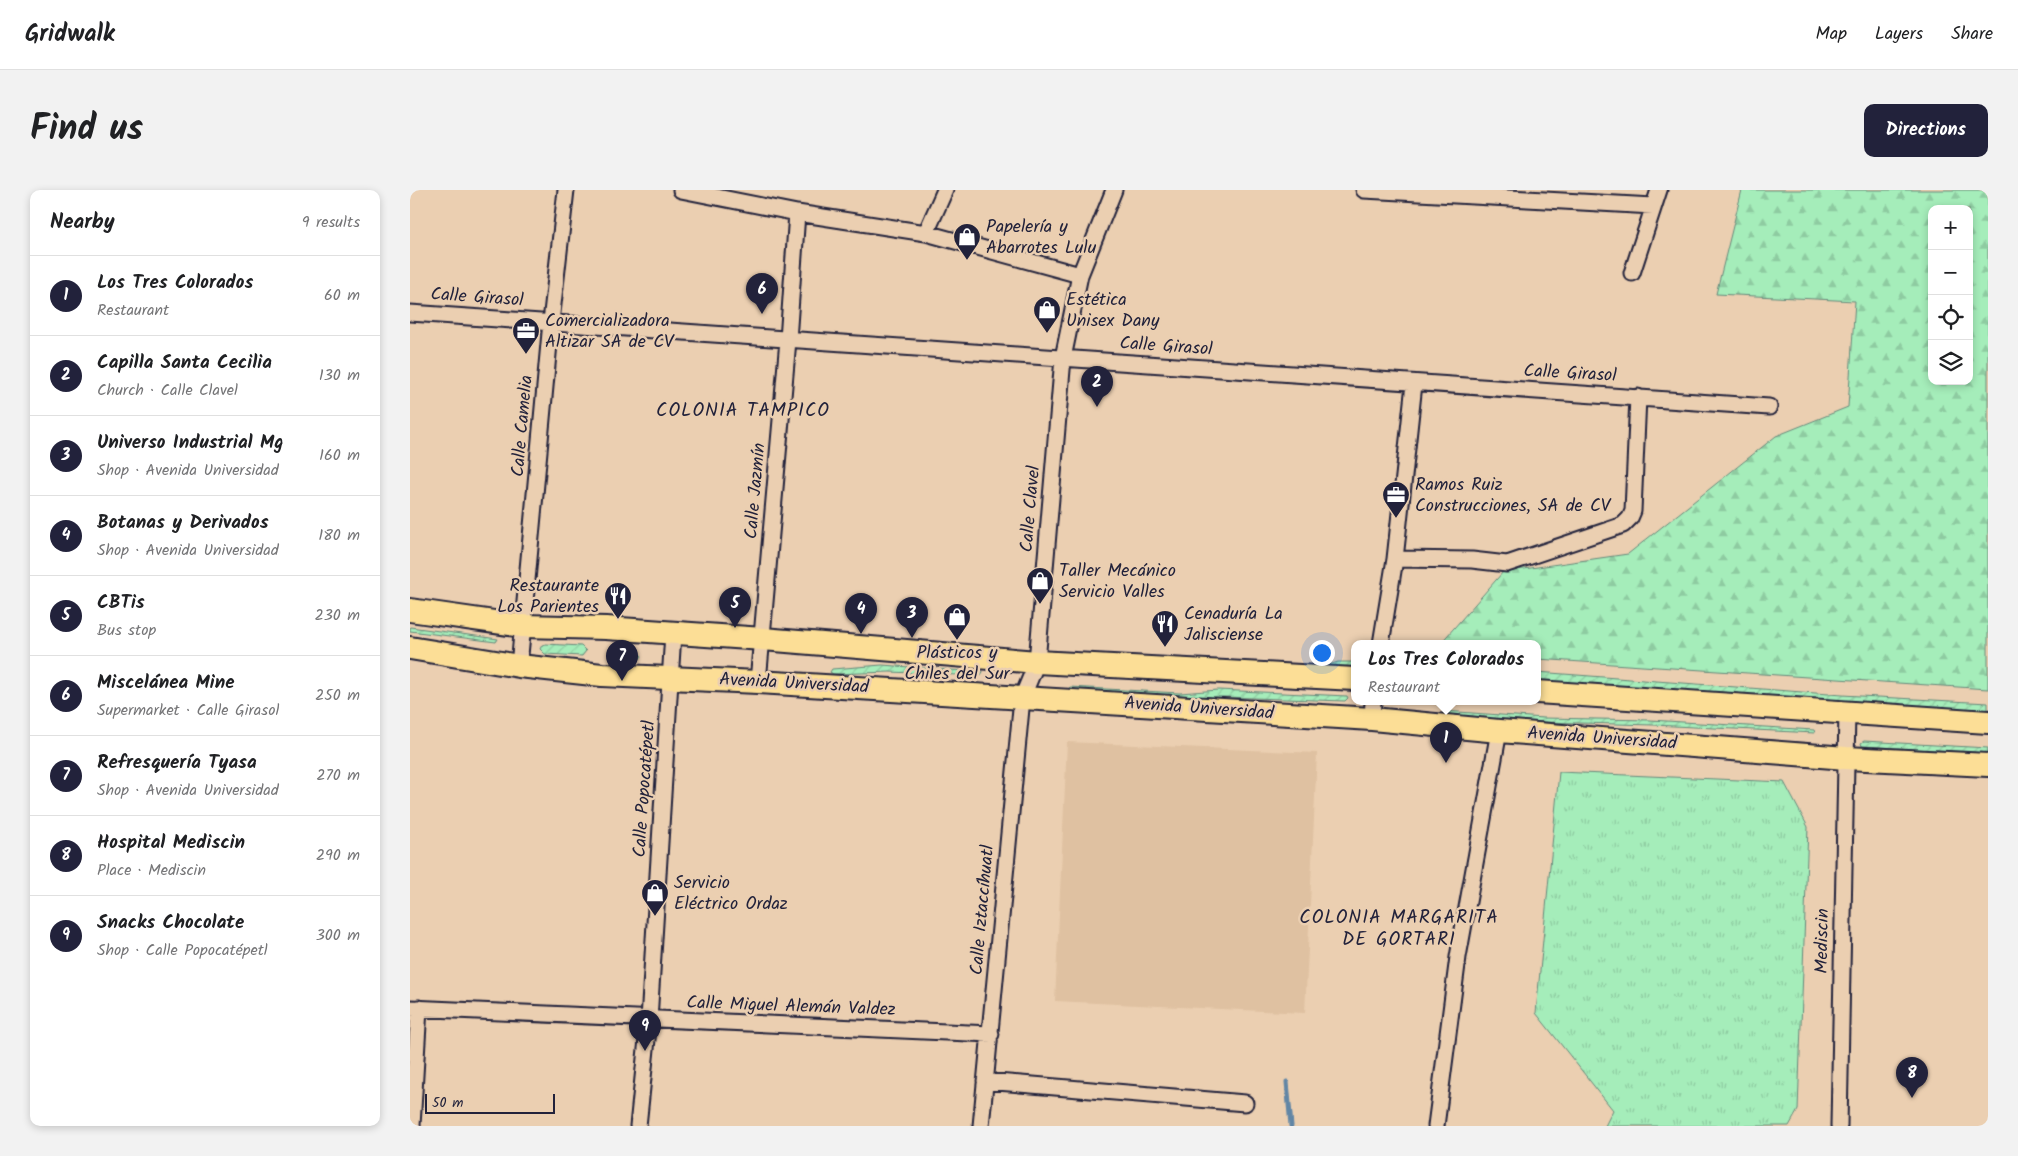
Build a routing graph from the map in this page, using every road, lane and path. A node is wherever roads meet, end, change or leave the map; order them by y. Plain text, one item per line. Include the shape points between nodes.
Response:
1 (566, 190) edge
2 (680, 190) edge
3 (944, 190) edge
4 (1114, 190) edge
5 (1364, 190) edge
6 (1659, 190) edge
7 (1537, 195) edge
8 (1653, 206) junction
9 (797, 213) junction
10 (926, 233) junction
11 (1632, 273) dead end
12 (1080, 275) junction
13 (410, 313) edge
14 (551, 322) junction
15 (788, 340) junction
16 (1063, 358) junction
17 (1414, 384) junction
18 (1638, 397) junction
19 (1769, 407) dead end
20 (1395, 559) junction
21 (410, 610) edge
22 (524, 626) junction
23 (673, 633) junction
24 (762, 639) junction
25 (1382, 640) edge
26 (410, 648) edge
27 (1037, 662) junction
28 (520, 666) junction
29 (671, 677) junction
30 (1351, 679) edge
31 (758, 682) junction
32 (1541, 692) edge
33 (1022, 698) junction
34 (1373, 710) edge
35 (1847, 712) junction
36 (1988, 722) edge
37 (1499, 731) junction
38 (1846, 758) junction
39 (1988, 765) edge
40 (415, 1008) edge
41 (649, 1020) junction
42 (991, 1034) junction
43 (985, 1081) junction
44 (1245, 1104) dead end
45 (412, 1126) edge
46 (638, 1126) edge
47 (981, 1126) edge
48 (1436, 1126) edge
49 (1839, 1126) edge

1 - 14 street, Calle Camelia
2 - 9 street
3 - 10 street
4 - 12 street, Calle Clavel
5 - 7 street
6 - 8 street
7 - 8 street
8 - 11 street
9 - 10 street
9 - 15 street, Calle Jazmín
10 - 12 street
12 - 16 street, Calle Clavel
13 - 14 street, Calle Girasol
14 - 15 street, Calle Girasol
14 - 22 street, Calle Camelia
15 - 16 street, Calle Girasol
15 - 24 street, Calle Jazmín
16 - 17 street, Calle Girasol
16 - 27 street, Calle Clavel
17 - 18 street, Calle Girasol
17 - 20 street
18 - 19 street, Calle Girasol
18 - 20 street via 1633,511 1623,525 1507,564
20 - 25 street
21 - 22 main road, Avenida Universidad
22 - 23 main road, Avenida Universidad
22 - 28 street, Calle Camelia
23 - 24 main road, Avenida Universidad
23 - 29 street, Calle Popocatépetl
24 - 27 main road, Avenida Universidad
24 - 31 street, Calle Jazmín
26 - 28 main road, Avenida Universidad
27 - 30 main road, Avenida Universidad
27 - 33 street, Calle Clavel
28 - 29 main road, Avenida Universidad via 602,675
29 - 31 main road, Avenida Universidad
29 - 41 street, Calle Popocatépetl
31 - 33 main road, Avenida Universidad
32 - 35 main road
33 - 34 main road, Avenida Universidad
33 - 42 street, Calle Iztaccíhuatl
34 - 37 main road, Avenida Universidad
35 - 36 main road
35 - 38 street, Mediscin
37 - 38 main road, Avenida Universidad
37 - 48 street via 1458,957
38 - 39 main road, Avenida Universidad
38 - 49 street, Mediscin
40 - 41 street, Calle Miguel Alemán Valdez
40 - 45 street
41 - 42 street, Calle Miguel Alemán Valdez
41 - 46 street, Calle Popocatépetl
42 - 43 street, Calle Iztaccíhuatl
43 - 44 street
43 - 47 street, Calle Iztaccíhuatl

